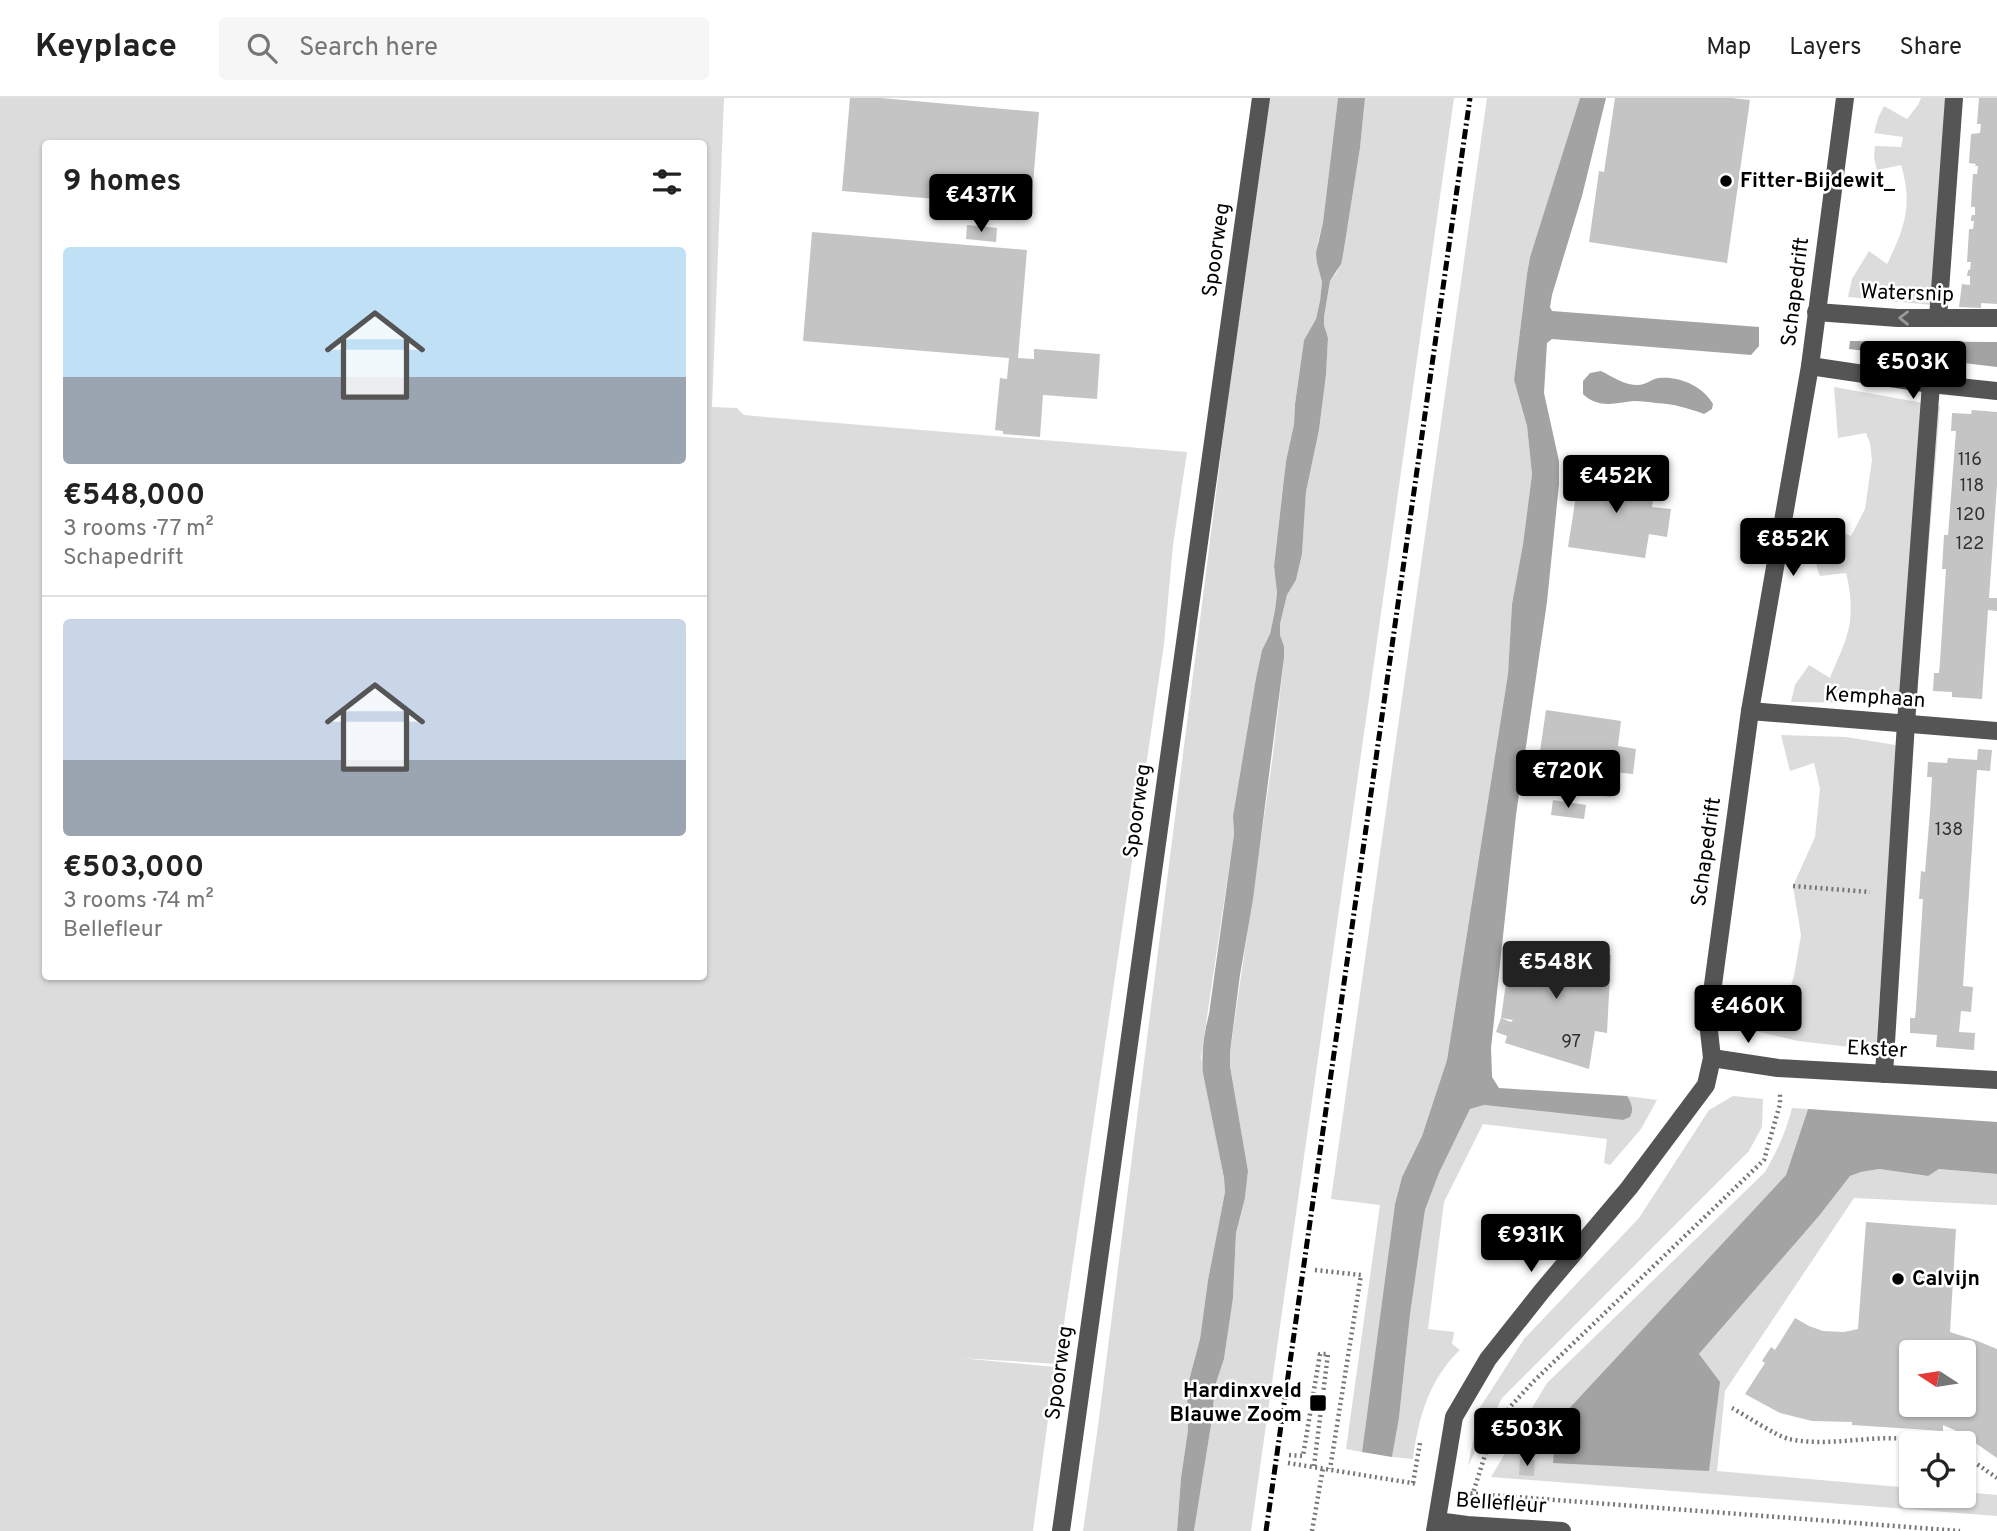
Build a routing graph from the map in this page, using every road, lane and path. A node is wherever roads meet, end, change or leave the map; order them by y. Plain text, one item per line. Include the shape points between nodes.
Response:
1 (1261, 98) edge
2 (1845, 98) edge
3 (1954, 98) edge
4 (1816, 312) junction
5 (1938, 318) junction
6 (1997, 318) edge
7 (1810, 366) junction
8 (1931, 384) junction
9 (1997, 391) edge
10 (1750, 711) junction
11 (1906, 723) junction
12 (1997, 731) edge
13 (1794, 886) dead end
14 (1895, 894) junction
15 (1712, 1058) junction
16 (1778, 1068) junction
17 (1884, 1074) junction
18 (1997, 1080) edge
19 (1315, 1270) dead end
20 (1732, 1408) dead end
21 (1899, 1439) edge
22 (1289, 1455) dead end
23 (1288, 1463) dead end
24 (1976, 1463) edge
25 (1314, 1466) junction
26 (1327, 1469) junction
27 (1997, 1478) edge
28 (1442, 1489) junction
29 (1473, 1494) junction
30 (1467, 1525) junction
31 (1436, 1526) edge
32 (1061, 1531) edge
33 (1312, 1531) edge
34 (1562, 1531) edge
35 (1959, 1531) edge

1 - 32 street, Spoorweg
2 - 4 street, Schapedrift
3 - 5 street
5 -> 4 street, Watersnip
4 - 7 street, Schapedrift
5 - 6 street, Watersnip
7 - 8 street
7 - 10 street, Schapedrift
8 - 9 street
8 - 11 street
10 - 11 street, Kemphaan
10 - 15 street, Schapedrift via 1707,1022
11 - 12 street, Kemphaan
11 - 14 street
13 - 14 path
14 - 17 street
15 - 16 street, Ekster
15 - 28 street, Schapedrift via 1706,1085 1629,1188 1488,1359 1454,1418
16 - 17 street, Ekster
16 - 29 path via 1780,1104 1764,1160 1509,1408 1486,1452
17 - 18 street, Ekster
19 - 26 path via 1360,1275
20 - 21 path via 1787,1439 1837,1443
22 - 25 path via 1303,1456 1320,1354 1328,1354
23 - 25 path
24 - 27 path
25 - 26 path
26 - 28 path
26 - 33 path
28 - 29 path
28 - 31 street, Schapedrift
29 - 30 path
29 - 35 path
30 - 31 street, Bellefleur
30 - 34 street, Bellefleur

